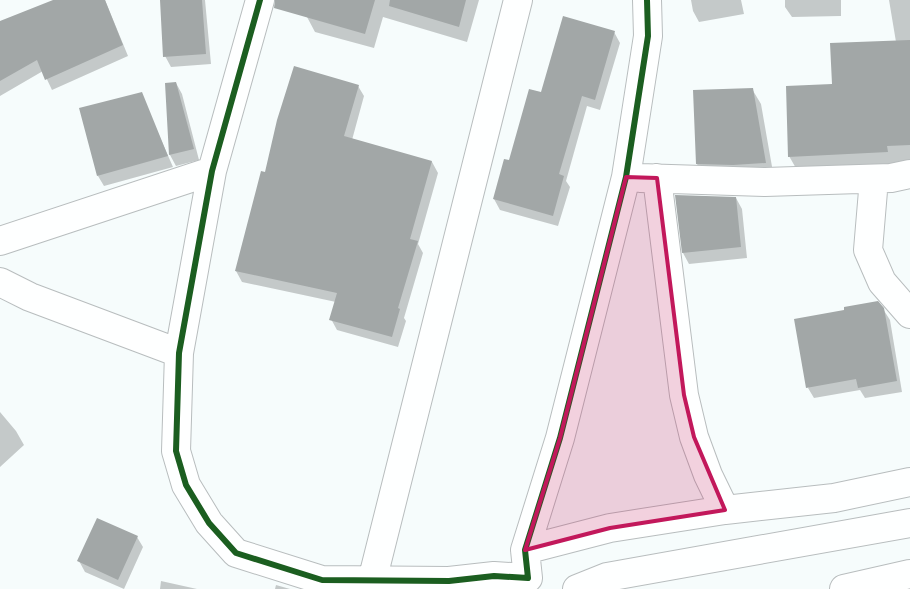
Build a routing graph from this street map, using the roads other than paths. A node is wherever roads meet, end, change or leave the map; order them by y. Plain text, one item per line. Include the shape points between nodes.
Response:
1 (260, 0) edge
2 (518, 0) edge
3 (647, 0) edge
4 (212, 171) junction
5 (910, 174) edge
6 (626, 177) junction
7 (657, 178) junction
8 (874, 179) junction
9 (0, 241) edge
10 (0, 282) edge
11 (910, 314) edge
12 (179, 353) junction
13 (910, 482) edge
14 (725, 510) junction
15 (910, 523) edge
16 (525, 550) junction
17 (910, 574) edge
18 (372, 581) junction
19 (530, 583) edge
20 (577, 589) edge
21 (844, 589) edge

1 - 4 street
2 - 18 street
3 - 6 street via 648,36
4 - 9 street
4 - 12 street
5 - 8 street
6 - 7 street
6 - 16 street via 560,438
7 - 8 street via 766,182
7 - 14 street via 684,395 694,437
8 - 11 street via 868,250 882,282
10 - 12 street via 30,297
12 - 18 street via 176,451 186,486 209,522 236,553 322,580
13 - 14 street via 834,498
14 - 16 street via 610,528
15 - 20 street via 607,577
16 - 19 street
17 - 21 street
18 - 19 street via 449,581 494,576

